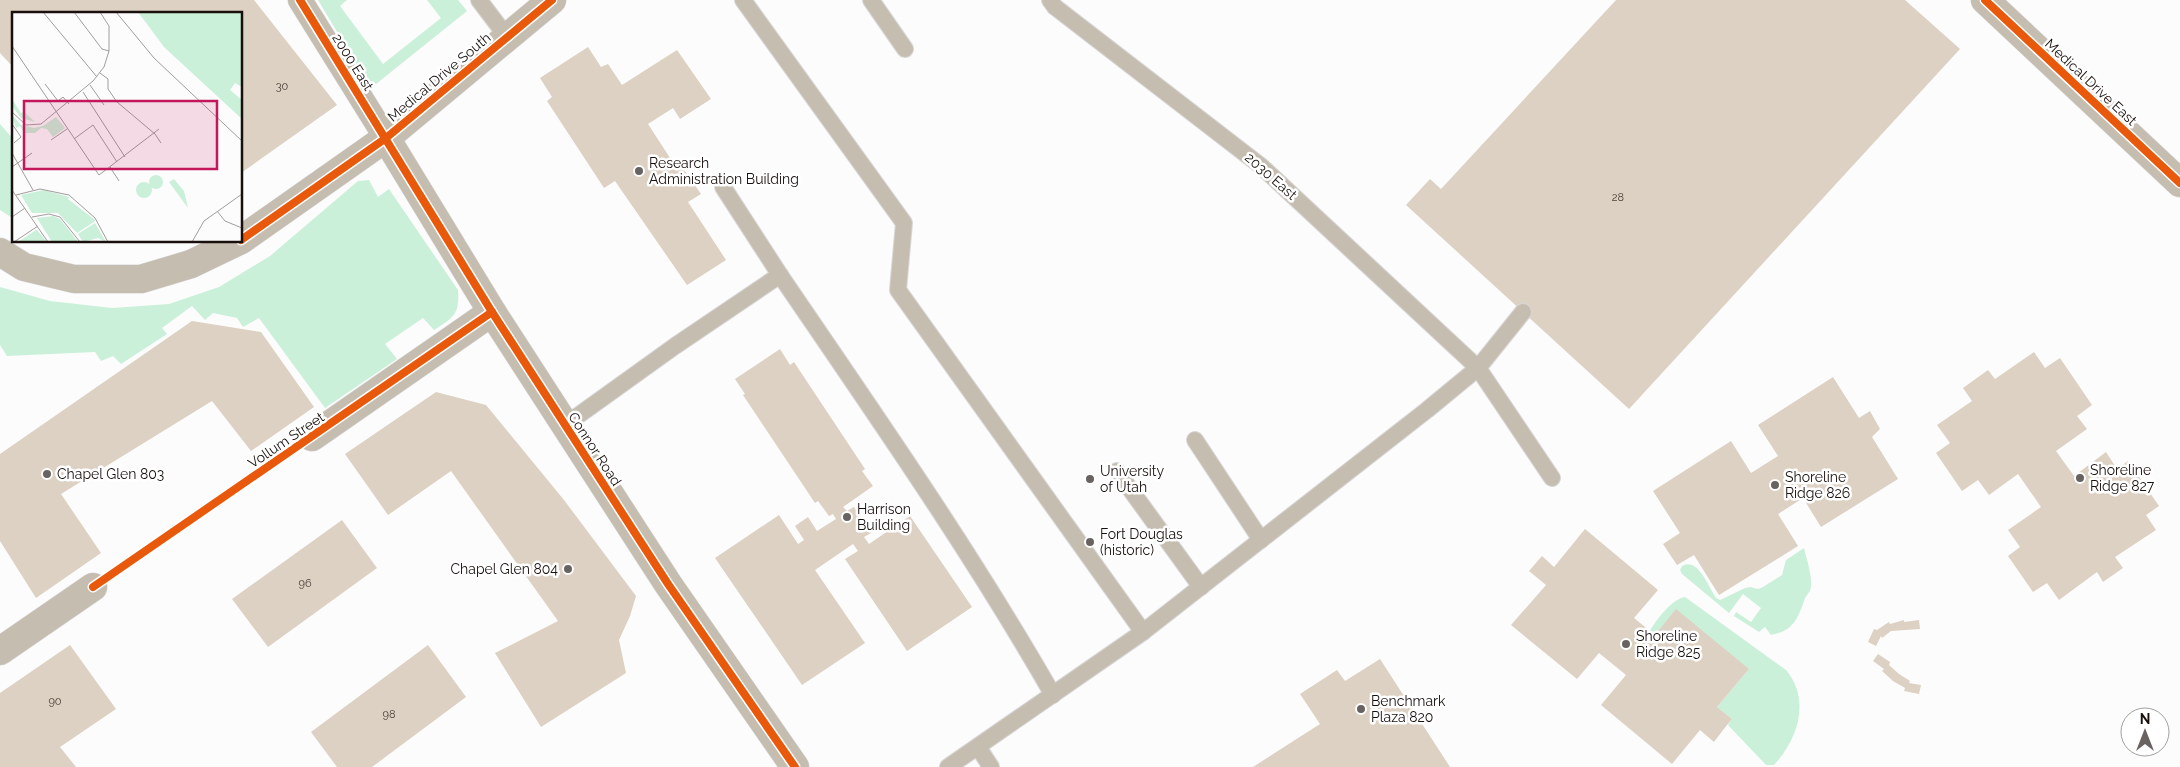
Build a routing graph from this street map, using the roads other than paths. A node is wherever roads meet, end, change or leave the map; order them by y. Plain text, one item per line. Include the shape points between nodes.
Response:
1 (300, 0) edge
2 (479, 0) edge
3 (552, 0) edge
4 (743, 0) edge
5 (871, 0) edge
6 (1050, 0) edge
7 (1985, 0) edge
8 (507, 37) junction
9 (905, 49) dead end
10 (386, 138) junction
11 (2180, 183) edge
12 (723, 187) dead end
13 (242, 240) edge
14 (238, 242) edge
15 (0, 252) edge
16 (780, 275) junction
17 (492, 312) junction
18 (1523, 312) dead end
19 (1478, 368) junction
20 (565, 425) junction
21 (312, 437) dead end
22 (1195, 440) dead end
23 (1117, 471) dead end
24 (1552, 478) dead end
25 (1261, 540) junction
26 (93, 587) dead end
27 (1201, 587) junction
28 (1144, 632) junction
29 (0, 651) edge
30 (1053, 695) junction
31 (978, 747) junction
32 (795, 767) edge
33 (948, 767) edge
34 (991, 767) edge

1 - 10 street, 2000 East
2 - 8 lane
3 - 8 street, Medical Drive South
4 - 28 lane via 904,224 898,290
5 - 9 lane
6 - 19 lane, 2030 East via 1261,166
7 - 11 street, Medical Drive East
8 - 10 street, Medical Drive South
10 - 13 street, Medical Drive South
10 - 17 street, Connor Road
12 - 16 lane
14 - 15 street, Medical Drive South via 191,264 141,279 74,279 24,267
16 - 20 lane
16 - 30 lane via 940,512
17 - 20 street, Connor Road
17 - 21 street, Vollum Street
18 - 19 lane
19 - 24 lane, 2030 East
19 - 25 lane
20 - 32 street, Connor Road via 668,584
22 - 25 lane
23 - 27 lane
25 - 27 lane
26 - 29 street
27 - 28 lane
28 - 30 lane
30 - 31 lane
31 - 33 lane
31 - 34 lane

